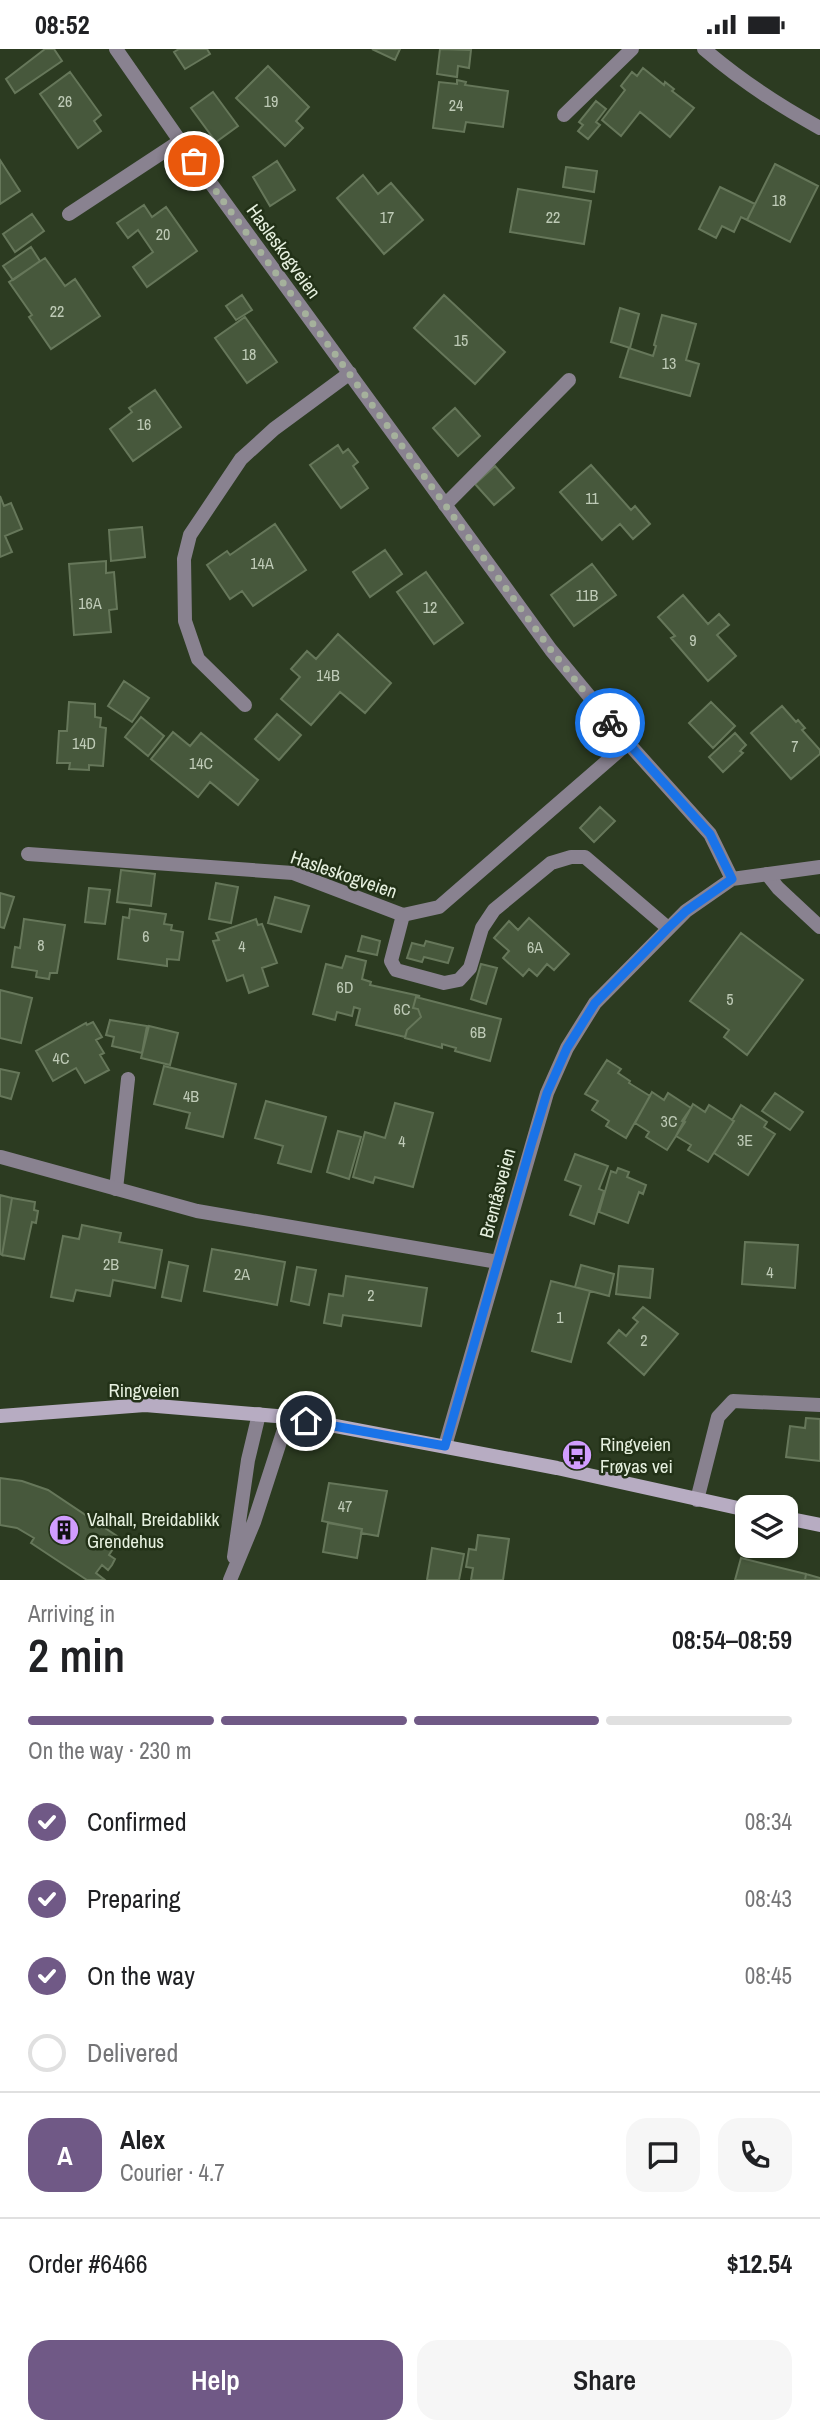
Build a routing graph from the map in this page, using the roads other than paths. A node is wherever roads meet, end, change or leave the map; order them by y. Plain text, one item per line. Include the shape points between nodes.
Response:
1 (116, 49) edge
2 (632, 49) edge
3 (704, 49) edge
4 (564, 115) dead end
5 (820, 128) edge
6 (180, 141) junction
7 (69, 214) dead end
8 (350, 373) junction
9 (569, 380) dead end
10 (445, 505) junction
11 (245, 705) dead end
12 (628, 743) junction
13 (28, 855) dead end
14 (820, 867) edge
15 (767, 874) junction
16 (732, 879) junction
17 (403, 915) junction
18 (820, 927) edge
19 (668, 928) junction
20 (128, 1079) dead end
21 (1, 1157) edge
22 (116, 1189) junction
23 (498, 1262) junction
24 (820, 1405) edge
25 (259, 1414) junction
26 (0, 1416) edge
27 (288, 1417) junction
28 (445, 1446) junction
29 (697, 1500) junction
30 (735, 1508) edge
31 (798, 1520) edge
32 (820, 1525) edge
33 (231, 1578) edge

1 - 6 street, Hasleskogveien
2 - 4 street
3 - 5 street via 735,76
6 - 7 street
6 - 8 street, Hasleskogveien
8 - 10 street, Hasleskogveien
8 - 11 street via 274,429 242,459 190,535 184,559 185,621 198,659
9 - 10 street
10 - 12 street, Hasleskogveien via 551,650
12 - 16 street, Hasleskogveien via 710,834
12 - 17 street, Hasleskogveien via 439,907
13 - 17 street, Hasleskogveien via 293,873
14 - 15 street, Brentåsveien
15 - 16 street, Brentåsveien
15 - 18 street
16 - 19 street, Brentåsveien
17 - 19 street via 391,961 396,969 444,983 458,980 470,968 482,928 494,910 551,863 585,857
19 - 23 street, Brentåsveien via 595,1003 567,1048 547,1093
20 - 22 street
21 - 22 street, Brentåsveien
22 - 23 street, Brentåsveien via 197,1211
23 - 28 street, Brentåsveien
24 - 29 street via 733,1401 718,1417
25 - 26 main road, Ringveien via 145,1405
25 - 27 main road, Ringveien
25 - 33 street
27 - 28 main road, Ringveien
27 - 33 street
28 - 29 main road, Ringveien
29 - 30 main road, Ringveien
31 - 32 main road

